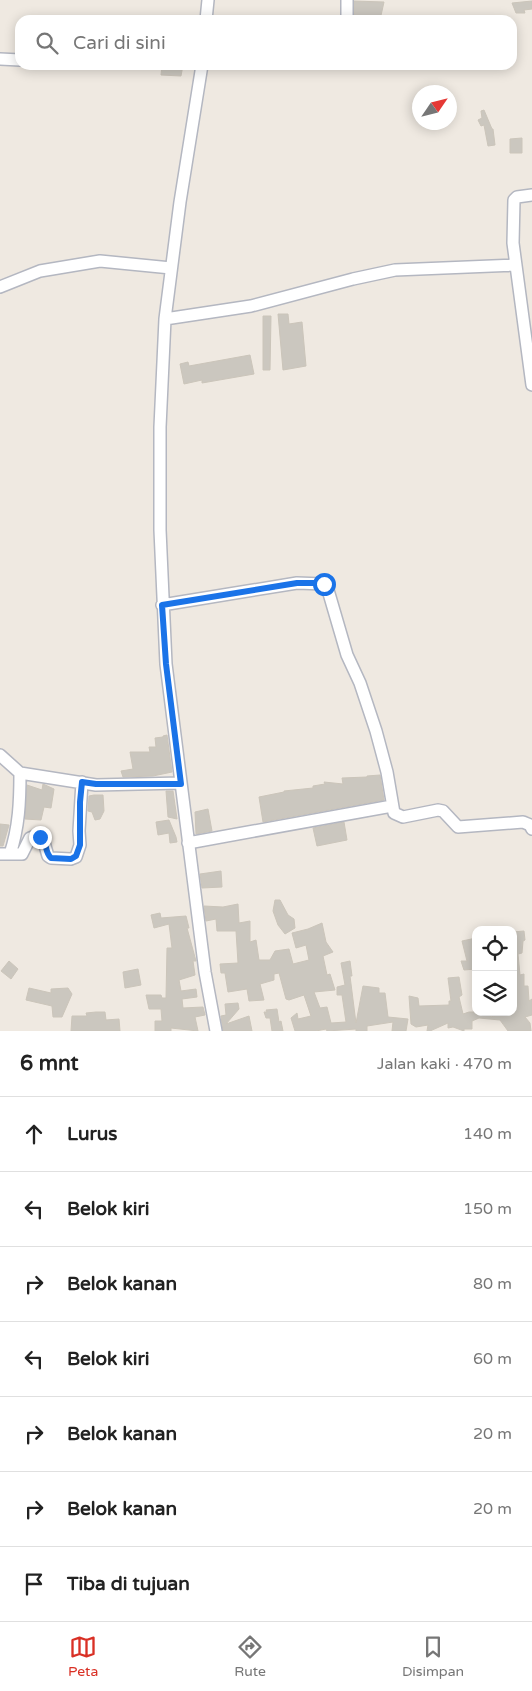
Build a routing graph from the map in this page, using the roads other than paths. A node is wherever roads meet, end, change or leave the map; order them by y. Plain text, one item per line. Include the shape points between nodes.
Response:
1 (208, 0) edge
2 (347, 0) edge
3 (206, 15) edge
4 (347, 15) edge
5 (0, 59) edge
6 (15, 60) edge
7 (201, 70) edge
8 (532, 195) edge
9 (516, 265) junction
10 (172, 268) junction
11 (0, 287) edge
12 (165, 318) junction
13 (532, 385) edge
14 (162, 605) junction
15 (0, 755) edge
16 (20, 773) junction
17 (82, 782) junction
18 (181, 784) junction
19 (392, 806) junction
20 (532, 829) edge
21 (188, 843) junction
22 (5, 854) edge
23 (216, 1031) edge

1 - 3 street
2 - 4 street
5 - 6 street
7 - 10 street
8 - 9 street via 514,200
9 - 12 street via 395,270 251,306
9 - 13 street
10 - 11 street via 100,261 40,271
10 - 12 street
12 - 14 street via 160,428
14 - 18 street
14 - 19 street via 297,583 324,584 376,731
15 - 16 street
16 - 17 street
16 - 22 street via 16,834
17 - 18 street
17 - 22 street via 80,845 76,856 71,859 51,858 43,839 35,836 30,838 22,854
18 - 21 street
19 - 20 street via 394,813 403,817 443,811 458,827 523,822 530,824
19 - 21 street
21 - 23 street

